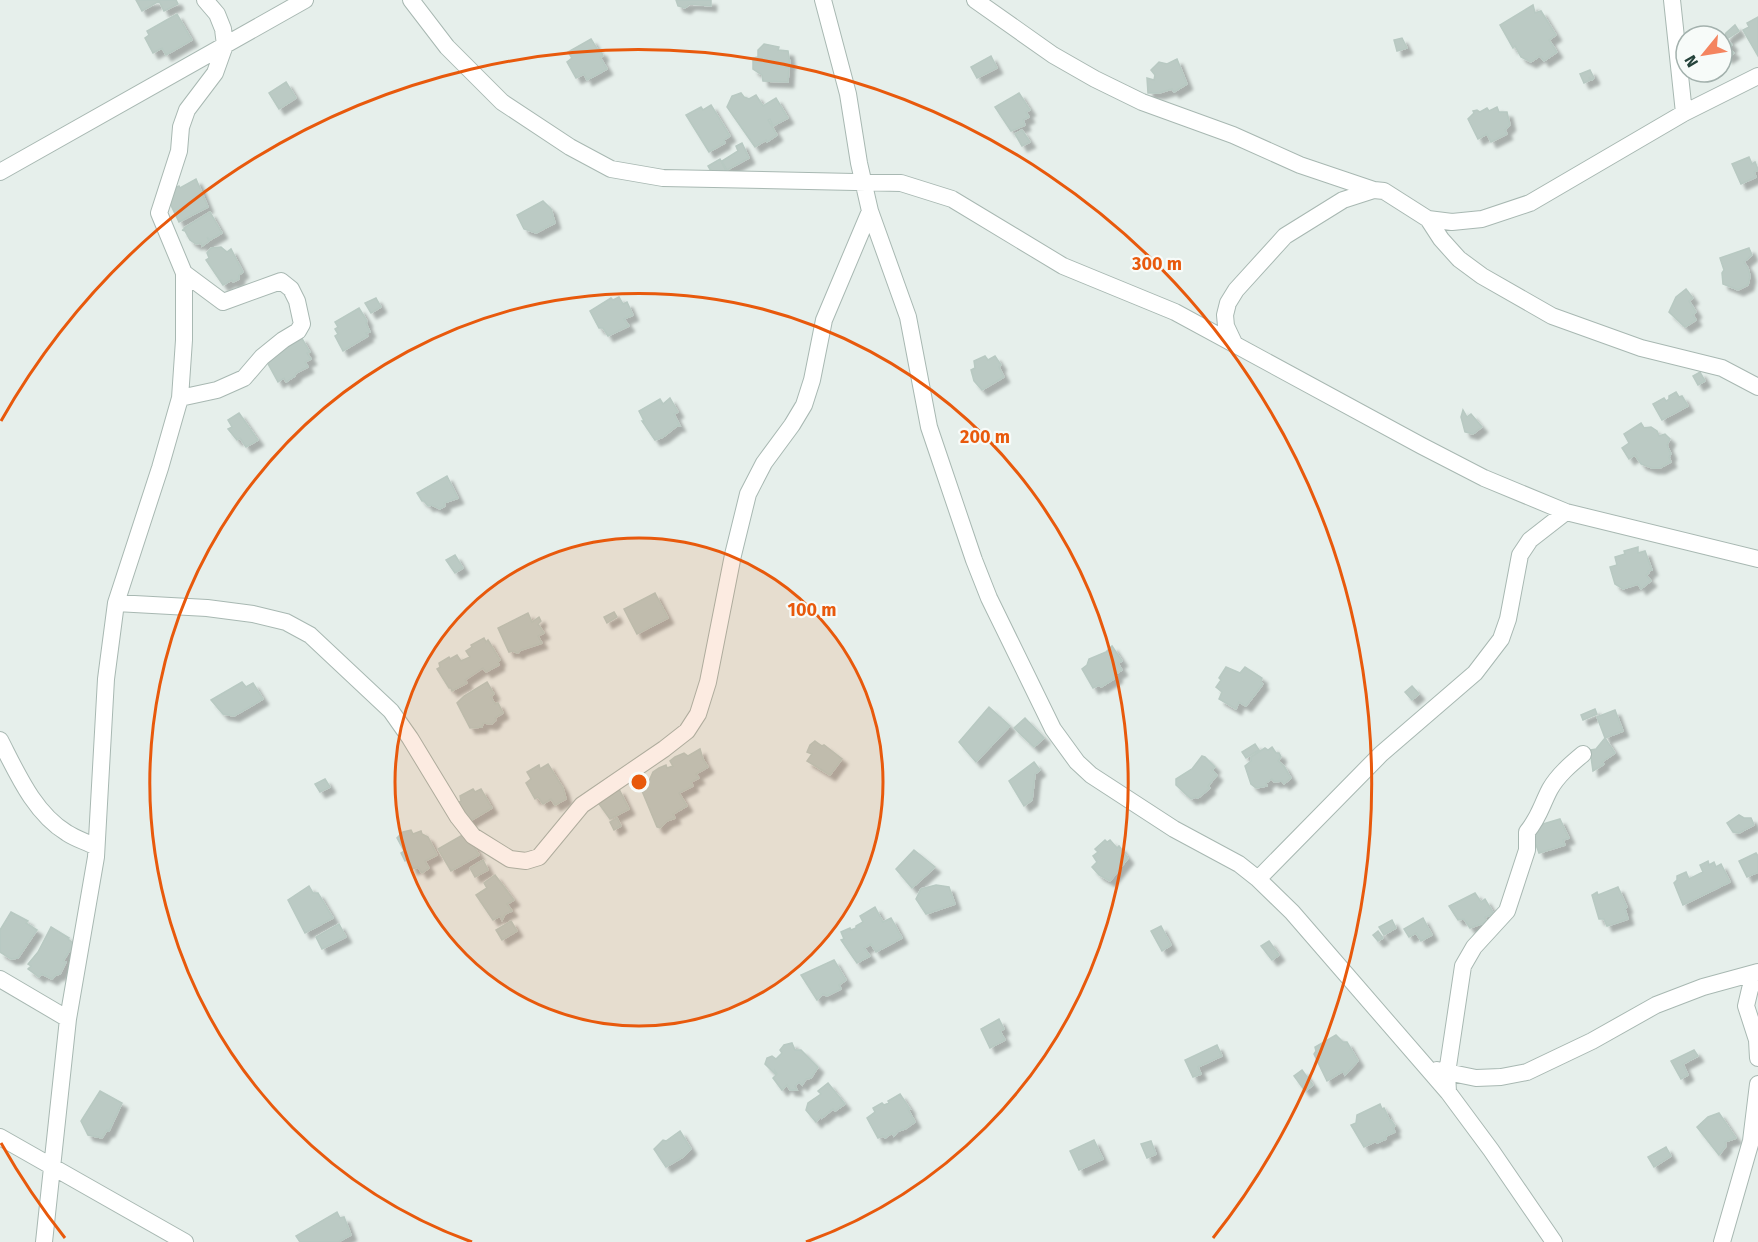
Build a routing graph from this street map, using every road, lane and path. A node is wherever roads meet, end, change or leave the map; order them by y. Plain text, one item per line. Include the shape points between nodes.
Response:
1 (205, 0) edge
2 (305, 0) edge
3 (411, 0) edge
4 (823, 0) edge
5 (975, 0) edge
6 (1672, 0) edge
7 (225, 45) junction
8 (1758, 76) edge
9 (1684, 113) junction
10 (0, 172) edge
11 (863, 182) junction
12 (1374, 190) junction
13 (870, 211) junction
14 (1428, 219) junction
15 (184, 273) junction
16 (1234, 343) junction
17 (1758, 387) edge
18 (180, 398) junction
19 (1566, 512) junction
20 (1758, 559) edge
21 (117, 603) junction
22 (0, 740) edge
23 (1583, 754) dead end
24 (96, 847) junction
25 (1258, 879) junction
26 (1758, 973) edge
27 (0, 980) edge
28 (68, 1018) junction
29 (1758, 1041) edge
30 (1758, 1058) edge
31 (1428, 1068) junction
32 (1447, 1073) junction
33 (1758, 1084) edge
34 (1448, 1092) junction
35 (0, 1137) edge
36 (1754, 1146) edge
37 (52, 1168) junction
38 (44, 1242) edge
39 (185, 1242) edge
40 (1554, 1242) edge
41 (1722, 1242) edge

1 - 7 street via 224,29
2 - 7 street
3 - 11 street via 447,47 502,102 611,169 663,178
4 - 11 street via 848,94
5 - 12 street via 1053,55 1142,102
6 - 9 street
7 - 10 street
7 - 15 street via 215,73 187,110 179,151 159,213
8 - 9 street
9 - 14 street via 1530,203 1482,219
11 - 13 street
11 - 16 street via 901,183 952,199 1063,266 1175,312
12 - 14 street via 1395,196
12 - 16 street via 1343,200 1285,236 1228,303 1226,326
13 - 21 street via 825,320 804,405 748,494 698,714 687,731 672,743 582,805 539,857 526,861 510,859 473,836 391,711 310,635 286,622 253,614
13 - 25 street via 908,316 929,427 974,560 1053,729 1091,775
14 - 17 street via 1459,259 1552,316 1641,348 1722,368
15 - 18 street
15 - 18 street via 222,303 281,281 297,301 302,324 262,357 244,378 217,390
16 - 19 street via 1463,467
18 - 21 street
19 - 20 street
19 - 25 street via 1530,540 1520,555 1501,639 1474,673 1381,754
21 - 24 street via 106,679
22 - 24 street via 25,788 45,815 66,833
23 - 32 street via 1551,788 1527,832 1527,850 1507,911 1474,947 1463,966
24 - 28 street
25 - 31 street via 1313,935
26 - 29 street via 1746,1006
26 - 32 street via 1703,987 1656,1005 1527,1072 1476,1078
27 - 28 street
28 - 37 street
29 - 30 street
31 - 32 street
31 - 34 street
32 - 34 street
33 - 36 street
34 - 40 street
35 - 37 street
36 - 41 street via 1740,1174
37 - 38 street
37 - 39 street

